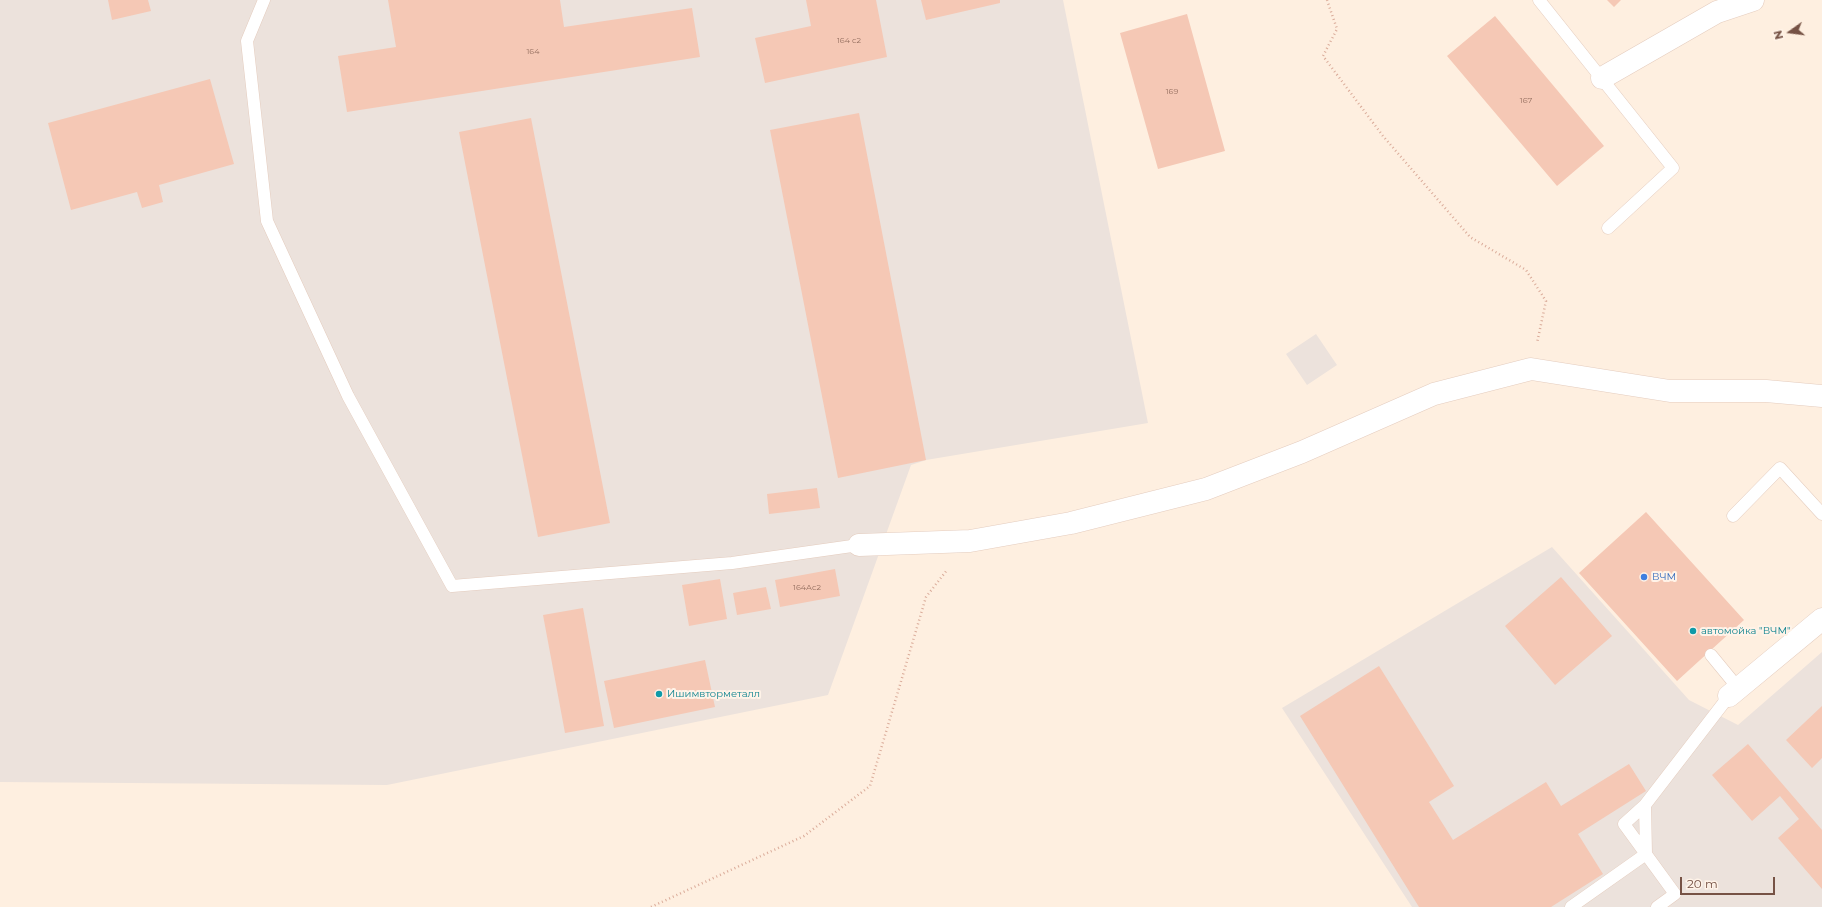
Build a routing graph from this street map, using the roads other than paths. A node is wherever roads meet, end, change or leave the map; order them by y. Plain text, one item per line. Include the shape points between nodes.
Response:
1 (264, 0) edge
2 (1539, 0) edge
3 (1753, 0) edge
4 (1602, 78) junction
5 (1608, 228) dead end
6 (1822, 396) edge
7 (1822, 514) edge
8 (1732, 516) dead end
9 (859, 545) joint
10 (1822, 619) edge
11 (1711, 655) dead end
12 (1734, 693) junction
13 (1645, 806) junction
14 (1646, 854) junction
15 (1571, 907) edge
16 (1657, 907) edge

1 - 9 lane via 247,41 267,221 348,396 452,586 732,563
2 - 4 lane
3 - 4 street via 1717,12
4 - 5 lane via 1673,168
6 - 9 street via 1670,390 1531,369 1434,394 1302,452 1206,489 1071,523 970,541
7 - 8 lane via 1780,468
10 - 12 street
11 - 12 lane
12 - 13 lane
13 - 14 lane
13 - 14 lane via 1624,824
14 - 15 lane
14 - 16 lane via 1675,894

